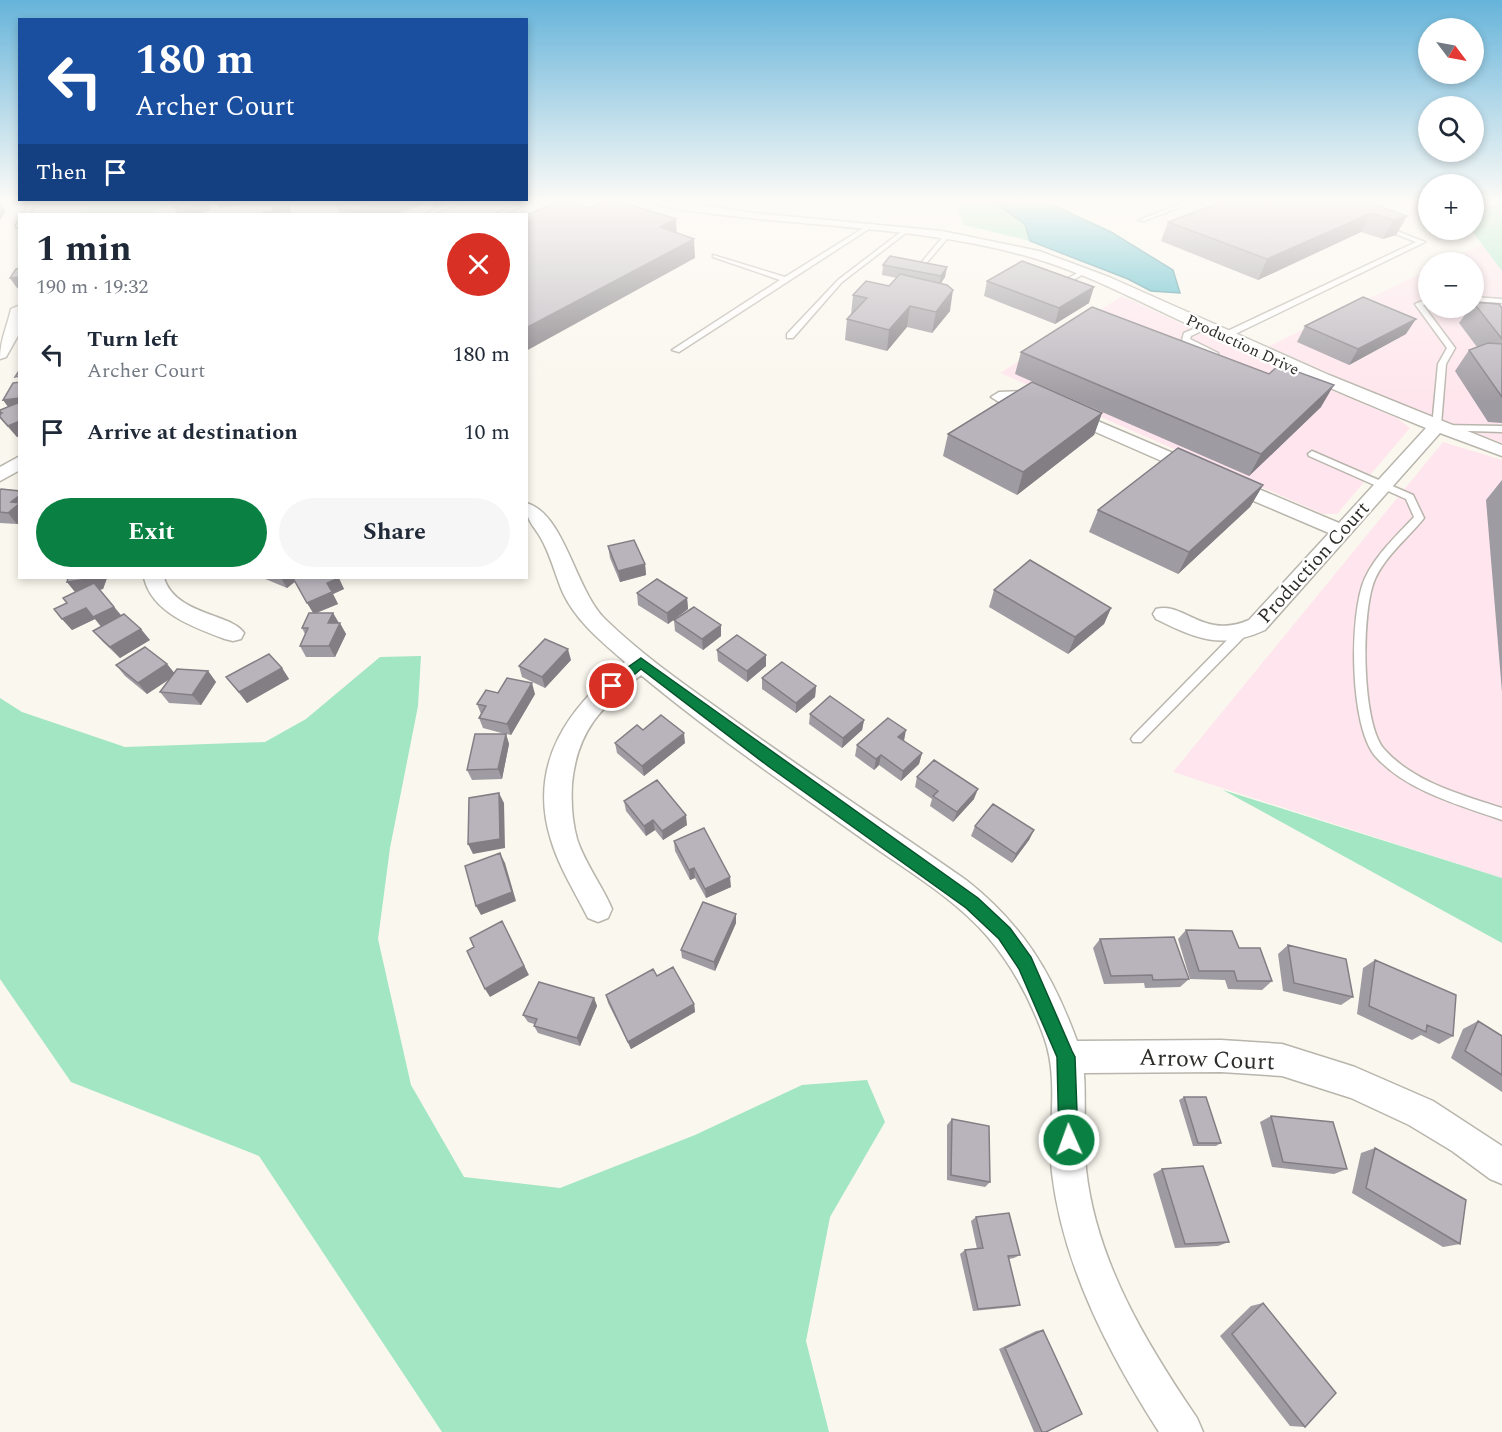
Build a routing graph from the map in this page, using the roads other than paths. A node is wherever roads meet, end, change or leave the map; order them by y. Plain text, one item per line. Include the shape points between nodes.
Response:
1 (753, 269) edge
2 (803, 269) edge
3 (856, 269) edge
4 (1078, 269) edge
5 (1365, 269) edge
6 (1085, 271) junction
7 (1056, 278) edge
8 (786, 280) junction
9 (1066, 281) junction
10 (1082, 287) edge
11 (1484, 300) edge
12 (1502, 301) edge
13 (18, 309) dead end
14 (1429, 318) edge
15 (1206, 327) junction
16 (790, 336) dead end
17 (1224, 336) junction
18 (675, 350) dead end
19 (0, 354) edge
20 (1223, 358) edge
21 (999, 397) dead end
22 (1436, 427) junction
23 (1502, 429) edge
24 (1502, 451) edge
25 (1312, 454) dead end
26 (1383, 485) junction
27 (528, 511) edge
28 (1341, 531) junction
29 (154, 579) edge
30 (1164, 614) dead end
31 (233, 633) dead end
32 (1240, 634) junction
33 (641, 662) junction
34 (1137, 739) dead end
35 (1502, 814) edge
36 (598, 909) dead end
37 (1066, 1057) junction
38 (1502, 1167) edge
39 (1183, 1432) edge

1 - 8 lane
2 - 8 lane
3 - 16 lane
4 - 6 street, Production Drive
5 - 17 lane
6 - 9 lane
6 - 15 street, Production Drive
7 - 9 lane
8 - 18 lane
9 - 10 lane
11 - 12 lane
13 - 19 street via 15,326
14 - 22 lane via 1451,348 1442,364
15 - 17 street, Production Drive
15 - 20 lane via 1187,335 1185,340
17 - 22 street, Production Drive
21 - 28 street via 1027,396
22 - 23 lane
22 - 24 street, Production Drive
22 - 26 street, Production Court
25 - 26 lane
26 - 28 street, Production Court
26 - 35 lane via 1410,497 1419,518 1397,539 1367,585 1362,612 1364,716 1379,753 1402,770 1447,795
27 - 33 street via 557,543 582,608
28 - 32 street, Production Court via 1257,625
29 - 31 street via 161,592 191,616
30 - 32 street, Production Court via 1206,632
32 - 34 lane
33 - 36 street via 579,718 566,744 560,771 558,812 564,840
33 - 37 street via 773,762 972,903 1004,933 1025,963
37 - 38 street, Arrow Court via 1221,1056 1282,1060 1355,1083 1420,1113 1464,1138
37 - 39 street via 1070,1182 1086,1251 1142,1372

